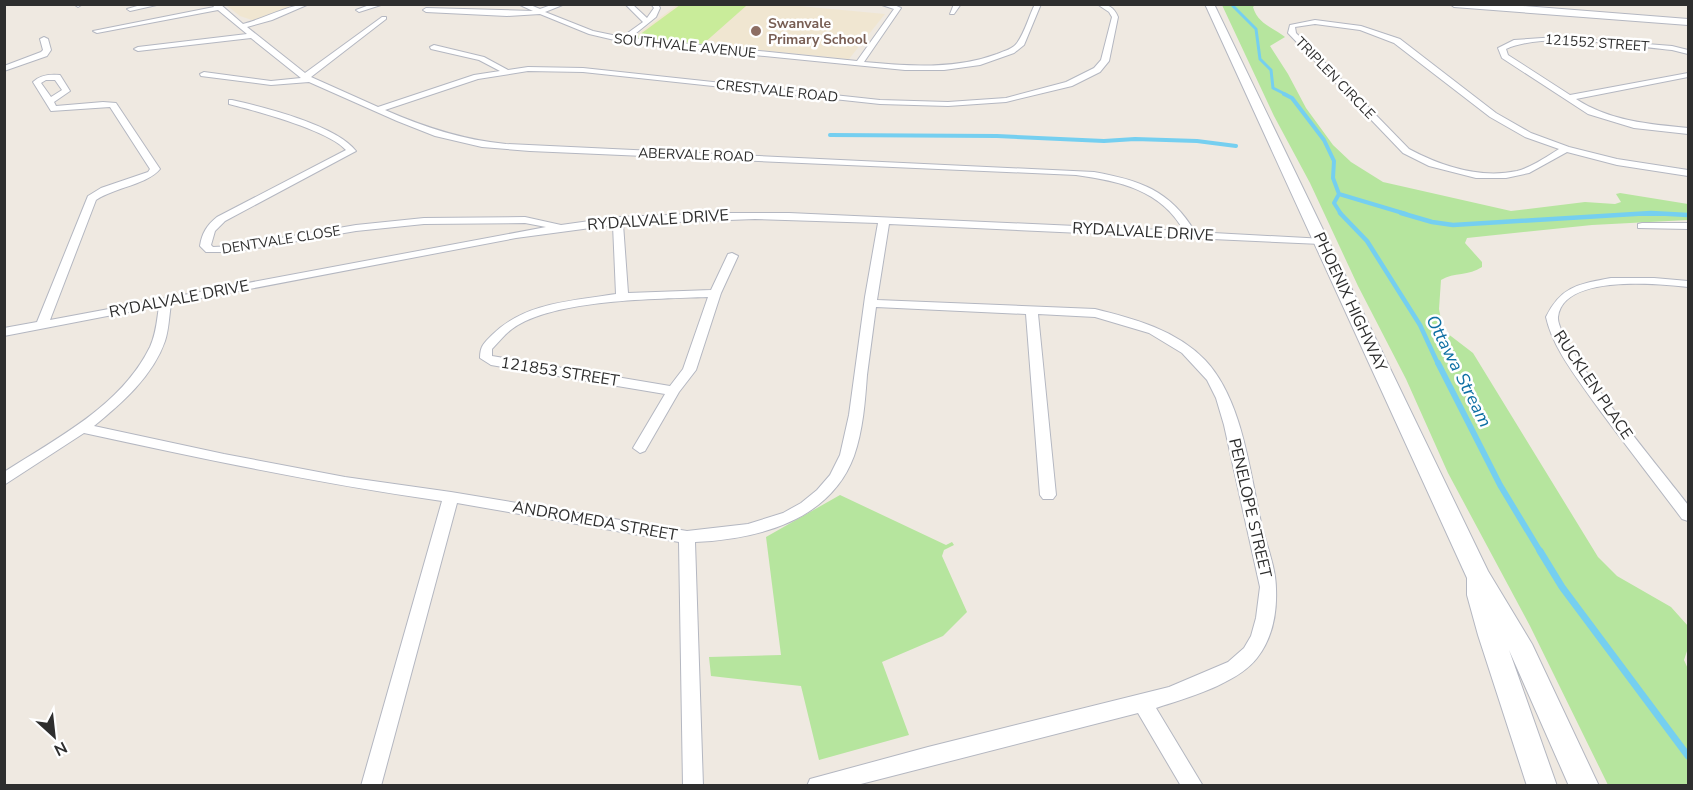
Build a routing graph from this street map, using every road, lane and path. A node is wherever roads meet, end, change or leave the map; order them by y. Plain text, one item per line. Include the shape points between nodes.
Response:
1 (158, 4) edge
2 (306, 4) edge
3 (381, 4) edge
4 (562, 4) edge
5 (628, 4) edge
6 (654, 4) edge
7 (882, 4) edge
8 (958, 4) edge
9 (1038, 4) edge
10 (1100, 4) edge
11 (1209, 4) edge
12 (1454, 4) edge
13 (523, 5) edge
14 (217, 6) edge
15 (1541, 8) edge
16 (130, 9) dead end
17 (359, 10) dead end
18 (426, 10) dead end
19 (1198, 10) dead end
20 (539, 12) junction
21 (952, 13) dead end
22 (384, 18) dead end
23 (647, 22) junction
24 (1689, 22) edge
25 (241, 27) junction
26 (1220, 28) junction
27 (97, 31) dead end
28 (252, 36) junction
29 (44, 39) dead end
30 (623, 40) junction
31 (434, 47) dead end
32 (138, 50) dead end
33 (1689, 52) edge
34 (859, 63) junction
35 (4, 69) edge
36 (505, 71) junction
37 (204, 74) dead end
38 (1689, 75) edge
39 (308, 78) junction
40 (1567, 98) junction
41 (49, 102) dead end
42 (232, 102) dead end
43 (379, 109) junction
44 (1689, 131) edge
45 (1566, 149) junction
46 (1689, 173) edge
47 (618, 220) junction
48 (884, 221) junction
49 (1642, 226) dead end
50 (1689, 226) edge
51 (562, 227) junction
52 (1191, 235) junction
53 (1321, 241) junction
54 (732, 256) dead end
55 (1689, 284) edge
56 (715, 293) junction
57 (622, 297) junction
58 (166, 302) junction
59 (871, 303) junction
60 (1032, 311) junction
61 (42, 325) junction
62 (4, 332) edge
63 (673, 390) junction
64 (82, 428) junction
65 (640, 448) dead end
66 (4, 480) edge
67 (1048, 495) dead end
68 (451, 497) junction
69 (1689, 515) edge
70 (687, 537) junction
71 (1478, 576) junction
72 (1143, 704) junction
73 (371, 786) edge
74 (693, 786) edge
75 (818, 786) edge
76 (1193, 786) edge
77 (1542, 786) edge
78 (1584, 786) edge

1 - 16 street
2 - 25 street via 270,20
3 - 17 street
4 - 20 street
5 - 23 street
6 - 23 street via 656,13
7 - 34 street via 898,8
8 - 21 street
9 - 34 street, SOUTHVALE AVENUE via 1020,45 999,58 944,68
10 - 36 street, CRESTVALE ROAD via 1115,17 1105,61 1084,78 1069,84 1006,100 891,102 583,70
11 - 26 main road, PHOENIX HIGHWAY
12 - 15 main road
13 - 20 street, SOUTHVALE AVENUE
14 - 25 street, ABERVALE ROAD
14 - 27 street
15 - 24 main road
18 - 20 street
19 - 26 main road, PHOENIX HIGHWAY
20 - 30 street, SOUTHVALE AVENUE via 591,33
22 - 39 street
23 - 30 street
25 - 28 street, ABERVALE ROAD
26 - 53 main road, PHOENIX HIGHWAY
28 - 32 street
28 - 39 street, ABERVALE ROAD
29 - 35 street via 44,54
30 - 34 street, SOUTHVALE AVENUE
31 - 36 street via 493,61
33 - 40 street, 121552 STREET via 1560,39 1514,42 1502,48 1505,56
36 - 43 street, CRESTVALE ROAD via 444,86
37 - 39 street via 270,83
38 - 40 street
39 - 43 street, ABERVALE ROAD
40 - 44 street, 121552 STREET via 1591,112 1623,122
41 - 61 street via 54,109 113,105 155,170 92,198
42 - 51 street, DENTVALE CLOSE via 305,125 347,144 351,151 221,219 205,239 210,250 424,221 525,220
43 - 52 street, ABERVALE ROAD via 442,135 498,146 1095,174 1133,184 1168,202 1178,211
45 - 45 street, TRIPLEN CIRCLE via 1504,122 1391,37 1324,23 1292,26 1292,33 1406,151 1425,161 1466,173 1507,175 1531,168
45 - 46 street, TRIPLEN CIRCLE
47 - 48 street, RYDALVALE DRIVE via 731,215
47 - 51 street, RYDALVALE DRIVE
47 - 57 street
48 - 52 street, RYDALVALE DRIVE
48 - 59 street, ANDROMEDA STREET
49 - 50 street
51 - 58 street, RYDALVALE DRIVE
52 - 53 street, RYDALVALE DRIVE
53 - 71 main road, PHOENIX HIGHWAY
54 - 56 street
55 - 69 street, RUCKLEN PLACE via 1656,280 1600,283 1565,296 1551,319 1567,352
56 - 57 street, 121853 STREET
56 - 63 street via 688,370
57 - 63 street, 121853 STREET via 530,314 499,333 486,348 486,358
58 - 61 street, RYDALVALE DRIVE
58 - 64 street via 157,345 146,364 130,387
59 - 60 street, PENELOPE STREET
59 - 70 street, ANDROMEDA STREET via 856,416 847,456 835,480 813,502 760,527 719,536
60 - 67 street
60 - 72 street, PENELOPE STREET via 1095,313 1162,333 1197,360 1212,378 1233,431 1268,587 1260,641 1231,670
61 - 62 street, RYDALVALE DRIVE
63 - 65 street
64 - 66 street
64 - 68 street, ANDROMEDA STREET via 334,480
68 - 70 street, ANDROMEDA STREET
68 - 73 street
70 - 74 street
71 - 77 main road, PHOENIX HIGHWAY via 1479,595 1491,635
71 - 78 main road, PHOENIX HIGHWAY via 1499,604
72 - 75 street, PENELOPE STREET
72 - 76 street

